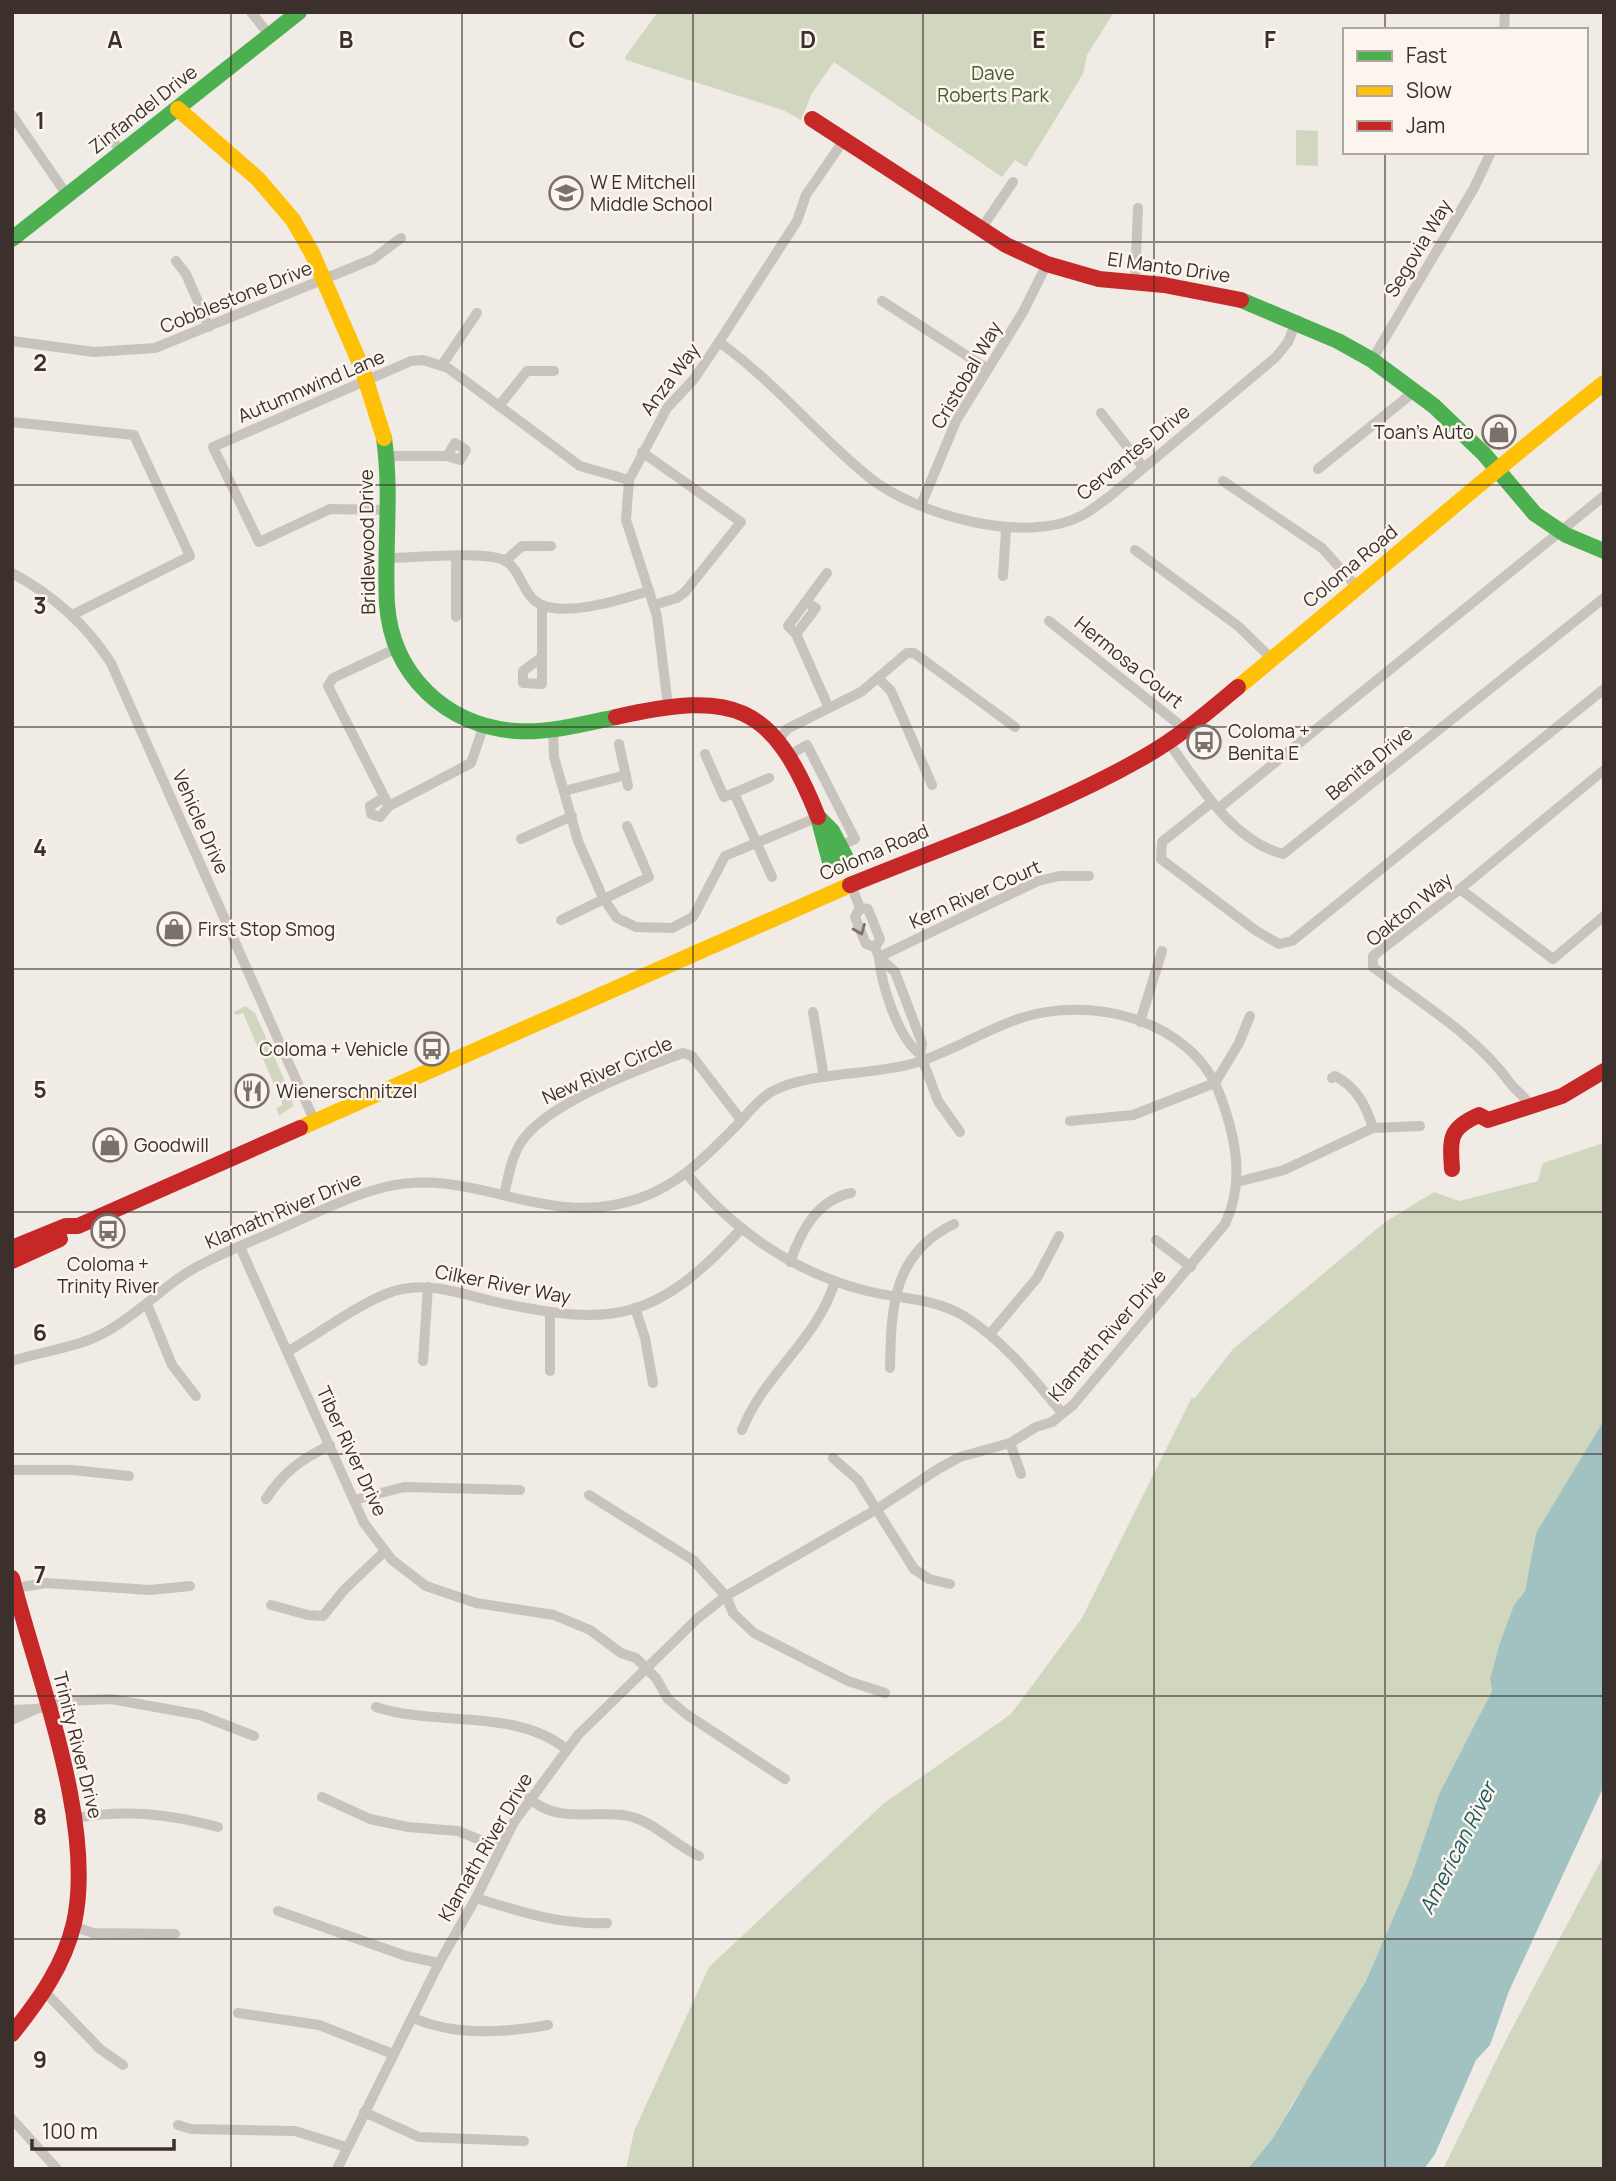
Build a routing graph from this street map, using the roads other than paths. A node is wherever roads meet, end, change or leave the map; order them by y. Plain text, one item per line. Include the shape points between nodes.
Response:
1 (251, 12) edge
2 (299, 12) edge
3 (270, 36) junction
4 (178, 109) junction
5 (12, 115) edge
6 (812, 119) dead end
7 (109, 136) dead end
8 (844, 141) junction
9 (121, 152) junction
10 (1490, 154) edge
11 (1013, 182) dead end
12 (67, 195) junction
13 (1138, 208) dead end
14 (981, 229) junction
15 (401, 238) dead end
16 (12, 239) edge
17 (176, 261) dead end
18 (1047, 264) junction
19 (323, 281) junction
20 (1135, 281) junction
21 (882, 301) dead end
22 (477, 313) dead end
23 (1297, 320) junction
24 (209, 327) junction
25 (12, 341) edge
26 (719, 342) junction
27 (1372, 359) junction
28 (443, 365) junction
29 (986, 368) junction
30 (554, 371) dead end
31 (368, 382) junction
32 (1604, 383) edge
33 (1415, 391) junction
34 (499, 406) junction
35 (1101, 413) dead end
36 (12, 422) edge
37 (642, 452) junction
38 (386, 456) junction
39 (447, 456) dead end
40 (1143, 467) junction
41 (1495, 468) junction
42 (1318, 469) dead end
43 (629, 480) junction
44 (1223, 481) dead end
45 (1604, 496) edge
46 (921, 505) junction
47 (387, 510) junction
48 (1006, 530) junction
49 (1559, 530) junction
50 (551, 546) dead end
51 (1135, 550) dead end
52 (1604, 551) edge
53 (456, 557) junction
54 (387, 558) junction
55 (505, 561) junction
56 (12, 573) edge
57 (827, 573) dead end
58 (1003, 576) dead end
59 (1359, 589) junction
60 (649, 591) junction
61 (1604, 598) edge
62 (542, 605) junction
63 (654, 605) junction
64 (72, 615) junction
65 (456, 617) dead end
66 (1049, 621) dead end
67 (397, 648) junction
68 (542, 657) dead end
69 (1271, 658) junction
70 (878, 678) junction
71 (1604, 690) edge
72 (668, 706) junction
73 (828, 706) junction
74 (1015, 727) dead end
75 (483, 728) junction
76 (553, 730) junction
77 (1186, 730) junction
78 (780, 738) junction
79 (1169, 743) junction
80 (619, 744) dead end
81 (705, 754) dead end
82 (792, 754) junction
83 (1604, 770) edge
84 (769, 778) dead end
85 (932, 785) dead end
86 (564, 791) junction
87 (734, 793) junction
88 (834, 793) junction
89 (1216, 805) junction
90 (815, 810) junction
91 (572, 816) junction
92 (626, 827) dead end
93 (521, 839) dead end
94 (756, 842) junction
95 (842, 845) junction
96 (840, 863) junction
97 (1089, 876) dead end
98 (772, 877) dead end
99 (851, 885) junction
100 (1460, 889) junction
101 (603, 898) junction
102 (1604, 916) edge
103 (561, 920) dead end
104 (1162, 950) dead end
105 (877, 952) junction
106 (813, 1012) dead end
107 (1250, 1016) dead end
108 (1140, 1022) junction
109 (921, 1057) junction
110 (1604, 1071) edge
111 (824, 1077) junction
112 (1332, 1078) dead end
113 (1215, 1083) junction
114 (1530, 1107) junction
115 (314, 1120) junction
116 (741, 1120) junction
117 (1070, 1121) dead end
118 (1420, 1126) dead end
119 (1373, 1128) junction
120 (960, 1132) dead end
121 (1452, 1169) dead end
122 (687, 1174) junction
123 (1237, 1182) junction
124 (852, 1193) dead end
125 (504, 1195) junction
126 (954, 1224) dead end
127 (78, 1226) junction
128 (742, 1228) junction
129 (1059, 1236) dead end
130 (1156, 1240) dead end
131 (240, 1247) junction
132 (12, 1248) edge
133 (12, 1261) edge
134 (790, 1262) junction
135 (1191, 1266) junction
136 (835, 1282) junction
137 (428, 1287) junction
138 (896, 1297) junction
139 (148, 1304) junction
140 (635, 1308) junction
141 (550, 1314) junction
142 (990, 1334) junction
143 (287, 1352) junction
144 (12, 1361) edge
145 (423, 1361) dead end
146 (890, 1368) dead end
147 (550, 1371) dead end
148 (653, 1383) dead end
149 (196, 1396) dead end
150 (1062, 1413) junction
151 (742, 1430) dead end
152 (1010, 1443) junction
153 (330, 1445) junction
154 (833, 1458) dead end
155 (12, 1470) edge
156 (1021, 1474) dead end
157 (129, 1476) dead end
158 (520, 1490) dead end
159 (589, 1495) dead end
160 (266, 1499) dead end
161 (354, 1500) junction
162 (877, 1509) junction
163 (384, 1551) junction
164 (13, 1583) edge
165 (950, 1584) dead end
166 (190, 1586) dead end
167 (726, 1596) junction
168 (271, 1605) dead end
169 (646, 1668) junction
170 (885, 1693) dead end
171 (376, 1707) dead end
172 (41, 1708) junction
173 (12, 1710) edge
174 (12, 1720) edge
175 (254, 1736) dead end
176 (565, 1748) junction
177 (785, 1779) dead end
178 (323, 1797) dead end
179 (529, 1798) junction
180 (76, 1818) junction
181 (218, 1827) dead end
182 (500, 1849) junction
183 (699, 1856) dead end
184 (476, 1898) junction
185 (278, 1911) dead end
186 (607, 1923) dead end
187 (73, 1926) junction
188 (175, 1934) dead end
189 (439, 1963) junction
190 (46, 1993) junction
191 (238, 2013) dead end
192 (413, 2018) junction
193 (548, 2025) dead end
194 (12, 2034) edge
195 (393, 2054) junction
196 (123, 2065) dead end
197 (364, 2112) junction
198 (12, 2119) edge
199 (178, 2126) dead end
200 (22, 2129) junction
201 (12, 2138) edge
202 (524, 2141) dead end
203 (346, 2147) junction
204 (57, 2169) edge
205 (337, 2169) edge

1 - 3 street
2 - 3 street, Zinfandel Drive
3 - 4 street, Zinfandel Drive
4 - 9 street, Zinfandel Drive
4 - 19 street, Bridlewood Drive via 275,196 301,233
5 - 12 street
6 - 8 street, El Manto Drive
7 - 9 street
8 - 14 street, El Manto Drive
8 - 26 street, Anza Way via 806,195 797,221
9 - 12 street, Zinfandel Drive
10 - 27 street, Segovia Way
11 - 14 street
12 - 16 street, Zinfandel Drive
13 - 20 street
14 - 18 street, El Manto Drive
15 - 19 street, Cobblestone Drive via 386,252
17 - 24 street
18 - 20 street, El Manto Drive via 1099,279
18 - 29 street, Cristobal Way via 1023,312
19 - 24 street, Cobblestone Drive
19 - 31 street, Bridlewood Drive
20 - 23 street, El Manto Drive via 1218,293
21 - 29 street
22 - 28 street
23 - 27 street, El Manto Drive
23 - 40 street, Cervantes Drive via 1276,357
24 - 25 street, Cobblestone Drive via 135,351
26 - 37 street, Anza Way via 667,408
26 - 46 street, Cervantes Drive via 869,477
27 - 33 street, El Manto Drive
28 - 31 street, Autumnwind Lane via 411,361
28 - 34 street
29 - 46 street, Cristobal Way via 956,421
30 - 34 street via 527,371
31 - 38 street, Bridlewood Drive
31 - 47 street, Autumnwind Lane via 213,447 259,542 330,509
32 - 41 street, Coloma Road
33 - 41 street, El Manto Drive via 1461,430
33 - 42 street
34 - 43 street via 580,466
35 - 40 street
36 - 64 street via 134,435 190,556
37 - 43 street, Anza Way
37 - 63 street via 741,522 685,592
38 - 39 street
38 - 47 street, Bridlewood Drive
40 - 48 street, Cervantes Drive via 1082,516
41 - 49 street, El Manto Drive via 1522,502
41 - 59 street, Coloma Road
43 - 60 street, Anza Way via 626,520
44 - 59 street via 1322,548
45 - 49 street
46 - 48 street, Cervantes Drive
47 - 54 street, Bridlewood Drive
48 - 58 street
49 - 52 street, El Manto Drive
49 - 89 street
50 - 55 street via 522,546
51 - 69 street via 1238,626
53 - 54 street
53 - 55 street
53 - 65 street
54 - 67 street, Bridlewood Drive via 388,612
55 - 62 street via 531,598
56 - 64 street, Vehicle Drive
57 - 73 street via 788,626 796,634
59 - 69 street, Coloma Road
60 - 62 street via 596,607
60 - 63 street, Anza Way
61 - 89 street, Benita Drive via 1283,854 1264,849
62 - 68 street
63 - 72 street, Anza Way
64 - 115 street, Vehicle Drive via 101,648 118,677
66 - 77 street, Hermosa Court
67 - 75 street, Bridlewood Drive via 408,670 431,697
67 - 75 street via 333,678 328,685 386,802 471,763
69 - 77 street, Coloma Road
70 - 73 street via 861,692
70 - 74 street via 907,653 914,653
70 - 85 street via 891,691
71 - 89 street via 1292,941 1279,944 1255,930 1161,859 1161,842
72 - 76 street, Bridlewood Drive
72 - 78 street, Bridlewood Drive via 719,705 756,720
73 - 78 street via 787,729
75 - 76 street, Bridlewood Drive via 524,733
76 - 86 street via 554,757
77 - 79 street, Coloma Road
78 - 82 street, Bridlewood Drive
79 - 89 street, Benita Drive
79 - 99 street, Coloma Road via 1069,795
80 - 86 street via 627,780
81 - 87 street via 724,797
82 - 88 street via 807,745
82 - 90 street, Bridlewood Drive
83 - 100 street, Oakton Way
84 - 87 street
86 - 91 street
87 - 94 street
88 - 90 street
88 - 95 street via 855,839
90 - 94 street
90 - 95 street, Bridlewood Drive
90 - 96 street, Bridlewood Drive via 830,862
91 - 93 street
91 - 101 street
92 - 101 street via 649,877
94 - 98 street
94 - 101 street via 725,856 693,917 671,928 636,928 617,918
95 - 96 street via 845,856
96 - 99 street, Bridlewood Drive
97 - 105 street, Kern River Court via 1038,881
99 - 105 street via 860,908 868,909 880,939
99 - 115 street, Coloma Road
100 - 102 street via 1553,959
100 - 114 street, Oakton Way via 1373,956 1373,967 1495,1060 1511,1085 1526,1095
101 - 103 street via 598,905
104 - 108 street
105 - 109 street via 895,972 922,1043
106 - 111 street
107 - 113 street
108 - 109 street, Klamath River Drive via 1087,1011 1051,1011 1016,1019
108 - 113 street, Klamath River Drive via 1181,1042
109 - 111 street, Klamath River Drive via 874,1072
109 - 120 street via 938,1101
110 - 114 street via 1568,1093
111 - 116 street, Klamath River Drive via 775,1090
112 - 119 street via 1341,1079 1357,1093
113 - 117 street via 1133,1115
113 - 123 street, Klamath River Drive via 1233,1139
114 - 121 street via 1488,1121 1472,1116 1461,1123 1450,1140
115 - 127 street, Coloma Road
116 - 122 street, Klamath River Drive
116 - 125 street, New River Circle via 692,1056 683,1053 564,1105 539,1121 513,1157
118 - 119 street
119 - 123 street via 1284,1170
122 - 125 street, Klamath River Drive via 654,1192 610,1207 550,1208
122 - 128 street
123 - 135 street, Klamath River Drive via 1225,1224
124 - 134 street via 819,1209
125 - 131 street, Klamath River Drive via 446,1184 389,1186
126 - 138 street via 916,1250
127 - 132 street, Coloma Road via 66,1226
127 - 133 street, Coloma Road via 74,1233
128 - 134 street
128 - 140 street, Cilker River Way via 696,1276 664,1297
129 - 142 street via 1037,1278
130 - 135 street, Klamath River Drive
131 - 139 street, Klamath River Drive via 190,1271
131 - 143 street, Tiber River Drive
134 - 136 street
135 - 150 street, Klamath River Drive
136 - 138 street
136 - 151 street via 821,1317 764,1387
137 - 141 street, Cilker River Way
137 - 143 street, Cilker River Way via 388,1293
137 - 145 street
138 - 142 street via 950,1309
138 - 146 street
139 - 144 street, Klamath River Drive via 101,1335
139 - 149 street via 172,1365
140 - 141 street, Cilker River Way via 600,1316
140 - 148 street
141 - 147 street
142 - 150 street
143 - 153 street, Tiber River Drive
150 - 152 street, Klamath River Drive
152 - 156 street
152 - 162 street, Klamath River Drive via 960,1457
153 - 160 street via 293,1465
153 - 161 street, Tiber River Drive
154 - 162 street via 858,1480
155 - 157 street
158 - 161 street via 404,1487
159 - 167 street via 682,1551
161 - 163 street, Tiber River Drive
162 - 165 street via 914,1569
162 - 167 street, Klamath River Drive
163 - 168 street via 323,1616
163 - 169 street, Tiber River Drive via 412,1577 440,1592 476,1603 554,1615 590,1630
164 - 166 street via 150,1590
164 - 172 street, Trinity River Drive
167 - 169 street, Klamath River Drive
167 - 170 street via 733,1613 754,1633 848,1681
169 - 176 street, Klamath River Drive
169 - 177 street via 668,1699 686,1714
171 - 176 street via 500,1722 549,1735
172 - 173 street
172 - 174 street
172 - 175 street via 111,1699 200,1715
172 - 180 street, Trinity River Drive
176 - 179 street, Klamath River Drive
178 - 182 street via 370,1819 458,1831
179 - 182 street, Klamath River Drive
179 - 183 street via 570,1815 620,1815 641,1820
180 - 181 street via 144,1812
180 - 187 street, Trinity River Drive via 80,1864
182 - 184 street, Klamath River Drive
184 - 186 street via 544,1919
184 - 189 street, Klamath River Drive
185 - 189 street
187 - 188 street via 93,1933
187 - 190 street, Trinity River Drive
189 - 192 street, Klamath River Drive
190 - 194 street, Trinity River Drive
190 - 196 street via 100,2049
191 - 195 street via 319,2025
192 - 193 street via 453,2031
192 - 195 street, Klamath River Drive
195 - 197 street, Klamath River Drive
197 - 202 street via 419,2137
197 - 203 street, Klamath River Drive
198 - 200 street
199 - 203 street via 295,2131
200 - 201 street
200 - 204 street
203 - 205 street, Klamath River Drive

